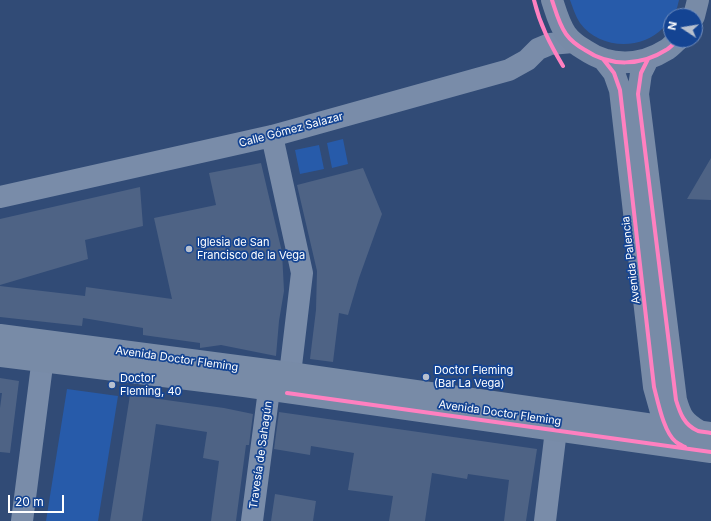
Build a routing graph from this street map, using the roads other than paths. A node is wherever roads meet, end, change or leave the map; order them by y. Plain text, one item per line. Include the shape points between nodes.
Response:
1 (552, 0) edge
2 (573, 42) junction
3 (669, 48) edge
4 (648, 59) junction
5 (603, 60) junction
6 (272, 136) junction
7 (0, 197) edge
8 (0, 335) edge
9 (43, 351) junction
10 (0, 356) edge
11 (282, 385) junction
12 (654, 387) junction
13 (629, 421) junction
14 (666, 426) junction
15 (556, 430) junction
16 (703, 441) edge
17 (22, 521) edge
18 (252, 521) edge
19 (544, 521) edge

1 - 2 main road via 558,20 565,34
2 - 5 main road
2 - 6 street, Calle Gómez Salazar via 550,44 538,49 527,60 509,70
3 - 4 main road
4 - 5 main road via 633,62
4 - 16 main road via 638,94 676,400 680,415
5 - 12 main road, Avenida Palencia via 614,73 620,90
6 - 7 street, Calle Gómez Salazar
6 - 11 street, Travesía de Sahagún via 302,273
8 - 9 main road, Avenida Doctor Fleming
9 - 10 main road, Avenida Doctor Fleming
9 - 11 main road, Avenida Doctor Fleming
9 - 17 street
11 - 13 main road, Avenida Doctor Fleming
11 - 15 main road, Avenida Doctor Fleming
11 - 18 street, Travesía de Sahagún
12 - 13 main road via 648,403
12 - 14 main road, Avenida Palencia
13 - 14 main road, Avenida Doctor Fleming
14 - 16 main road, Avenida Doctor Fleming
15 - 16 main road, Avenida Doctor Fleming
15 - 19 street

